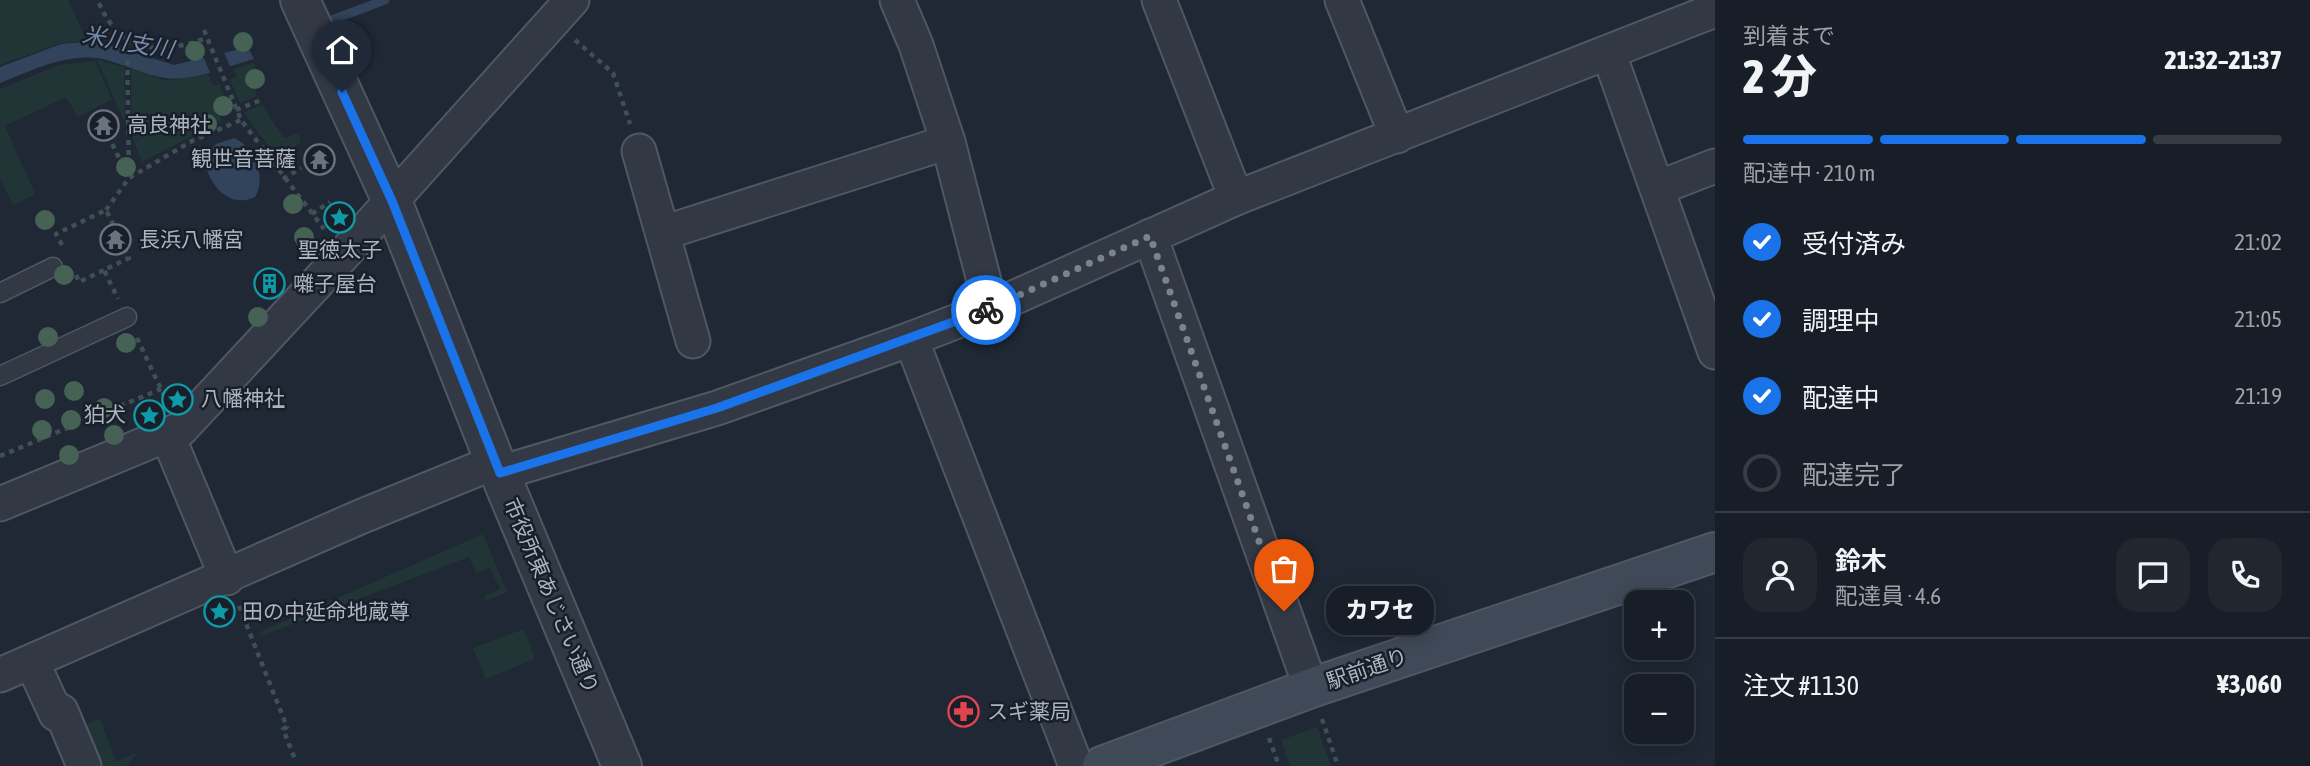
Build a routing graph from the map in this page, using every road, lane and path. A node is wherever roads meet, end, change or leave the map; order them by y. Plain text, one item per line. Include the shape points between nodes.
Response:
1 (300, 0) edge
2 (897, 0) edge
3 (1159, 0) edge
4 (1342, 0) edge
5 (99, 3) dead end
6 (1715, 10) edge
7 (563, 11) edge
8 (204, 30) dead end
9 (207, 38) junction
10 (127, 40) junction
11 (1609, 54) junction
12 (261, 100) dead end
13 (236, 110) junction
14 (241, 120) junction
15 (108, 135) dead end
16 (1397, 136) junction
17 (948, 142) junction
18 (639, 151) joint
19 (1715, 166) edge
20 (301, 168) dead end
21 (129, 178) junction
22 (283, 179) junction
23 (1658, 188) junction
24 (1236, 198) junction
25 (392, 201) junction
26 (330, 202) dead end
27 (106, 210) junction
28 (77, 214) dead end
29 (312, 214) junction
30 (80, 222) junction
31 (324, 229) dead end
32 (663, 233) junction
33 (1150, 236) junction
34 (61, 262) joint
35 (74, 270) dead end
36 (104, 270) junction
37 (0, 293) edge
38 (991, 307) junction
39 (127, 317) junction
40 (911, 339) junction
41 (694, 341) dead end
42 (1715, 352) edge
43 (0, 376) edge
44 (161, 389) junction
45 (174, 432) junction
46 (0, 456) edge
47 (497, 467) junction
48 (0, 504) edge
49 (1715, 552) edge
50 (227, 578) junction
51 (32, 662) junction
52 (0, 676) edge
53 (1316, 701) junction
54 (1268, 733) dead end
55 (296, 762) dead end
56 (84, 766) edge
57 (622, 766) edge
58 (1076, 766) edge
59 (1102, 766) edge
60 (1279, 766) edge
61 (1338, 766) edge

1 - 25 street, 市役所東あじさい通り
2 - 17 street
3 - 24 street
4 - 16 street
5 - 10 path via 112,29
6 - 11 street
7 - 18 path via 613,73
7 - 25 street
8 - 9 path
9 - 10 path via 171,48
9 - 13 path
10 - 21 path
11 - 16 street
11 - 23 street
12 - 13 path
13 - 14 path
14 - 21 path via 192,141
14 - 22 path
15 - 21 path
16 - 24 street
17 - 32 street
17 - 38 street
18 - 32 street
19 - 23 street
20 - 22 path
21 - 27 path
22 - 29 path
23 - 42 street
24 - 33 street
25 - 45 street
25 - 47 street, 市役所東あじさい通り
26 - 29 path
27 - 30 path
27 - 36 path via 129,258
28 - 30 path
29 - 31 path
30 - 34 path via 56,234
32 - 41 street
33 - 38 street
33 - 53 street
34 - 37 lane
35 - 36 path via 79,282
36 - 39 path
38 - 40 street
39 - 43 lane
39 - 44 path
40 - 47 street via 717,408
40 - 58 street
44 - 45 path
44 - 46 path
45 - 48 street
45 - 50 street
47 - 50 street via 360,517
47 - 57 street, 市役所東あじさい通り
49 - 53 main road, 駅前通り
50 - 51 street
50 - 55 path via 287,727 283,729
51 - 52 street
51 - 56 street via 57,714 61,711
53 - 59 main road, 駅前通り
53 - 61 path
54 - 60 path

